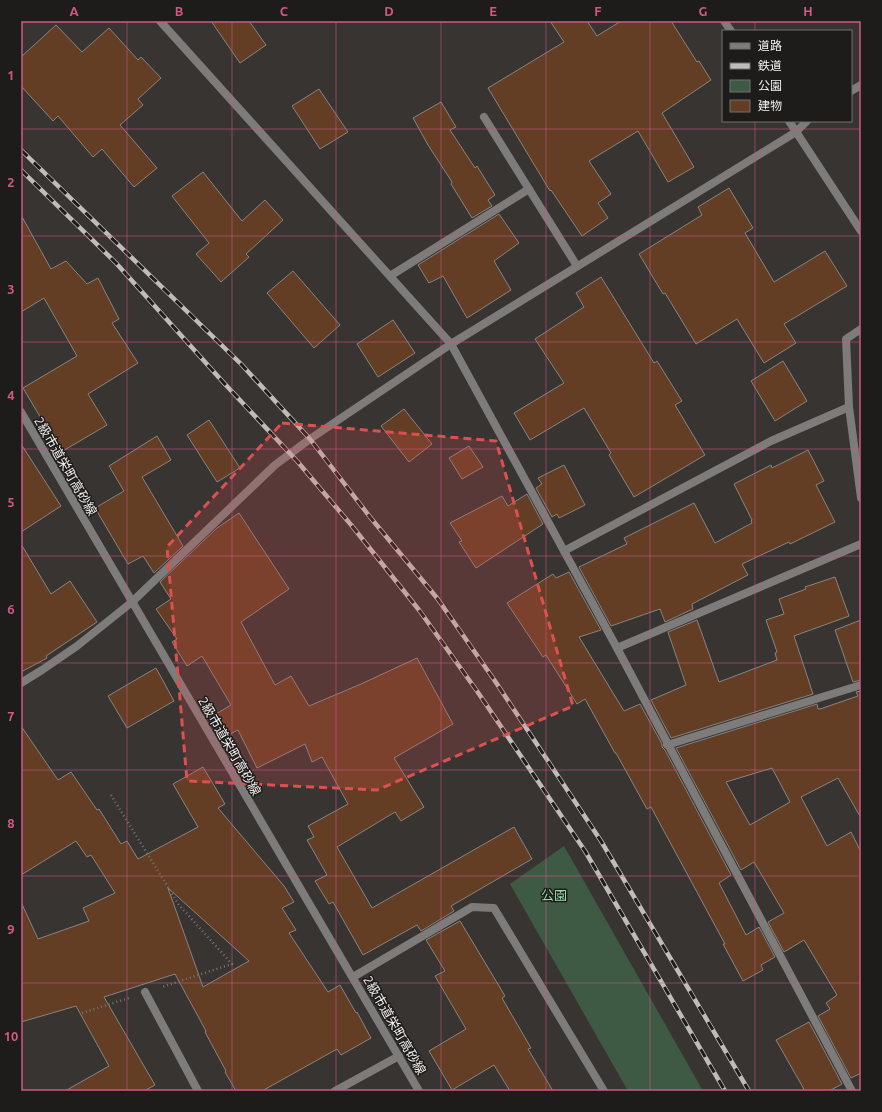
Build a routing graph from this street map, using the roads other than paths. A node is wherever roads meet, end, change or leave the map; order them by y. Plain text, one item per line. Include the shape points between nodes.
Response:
1 (160, 21) edge
2 (724, 21) edge
3 (730, 30) edge
4 (861, 85) edge
5 (852, 90) edge
6 (484, 117) dead end
7 (790, 122) edge
8 (806, 122) edge
9 (796, 132) junction
10 (529, 189) junction
11 (861, 231) edge
12 (577, 266) junction
13 (390, 276) junction
14 (861, 329) edge
15 (451, 344) junction
16 (849, 407) junction
17 (21, 412) edge
18 (861, 498) edge
19 (861, 544) edge
20 (564, 551) junction
21 (132, 602) junction
22 (617, 648) junction
23 (21, 683) edge
24 (861, 685) edge
25 (667, 745) junction
26 (353, 977) junction
27 (145, 992) dead end
28 (399, 1056) junction
29 (198, 1091) edge
30 (335, 1091) edge
31 (419, 1091) edge
32 (604, 1091) edge
33 (852, 1091) edge

1 - 13 street
2 - 3 street
4 - 5 street
6 - 10 street
7 - 9 street
8 - 9 street
9 - 11 street
9 - 12 street
10 - 12 street
10 - 13 street
12 - 15 street
13 - 15 street
14 - 16 street via 846,339
15 - 20 street
15 - 21 street via 280,461
16 - 18 street
16 - 20 street via 771,440
17 - 21 street, 2級市道栄町高砂線
19 - 22 street
20 - 22 street
21 - 23 street via 77,646
21 - 26 street, 2級市道栄町高砂線
22 - 25 street
24 - 25 street
25 - 33 street
26 - 28 street, 2級市道栄町高砂線
26 - 32 street via 472,907 494,908
27 - 29 street
28 - 30 street
28 - 31 street, 2級市道栄町高砂線

